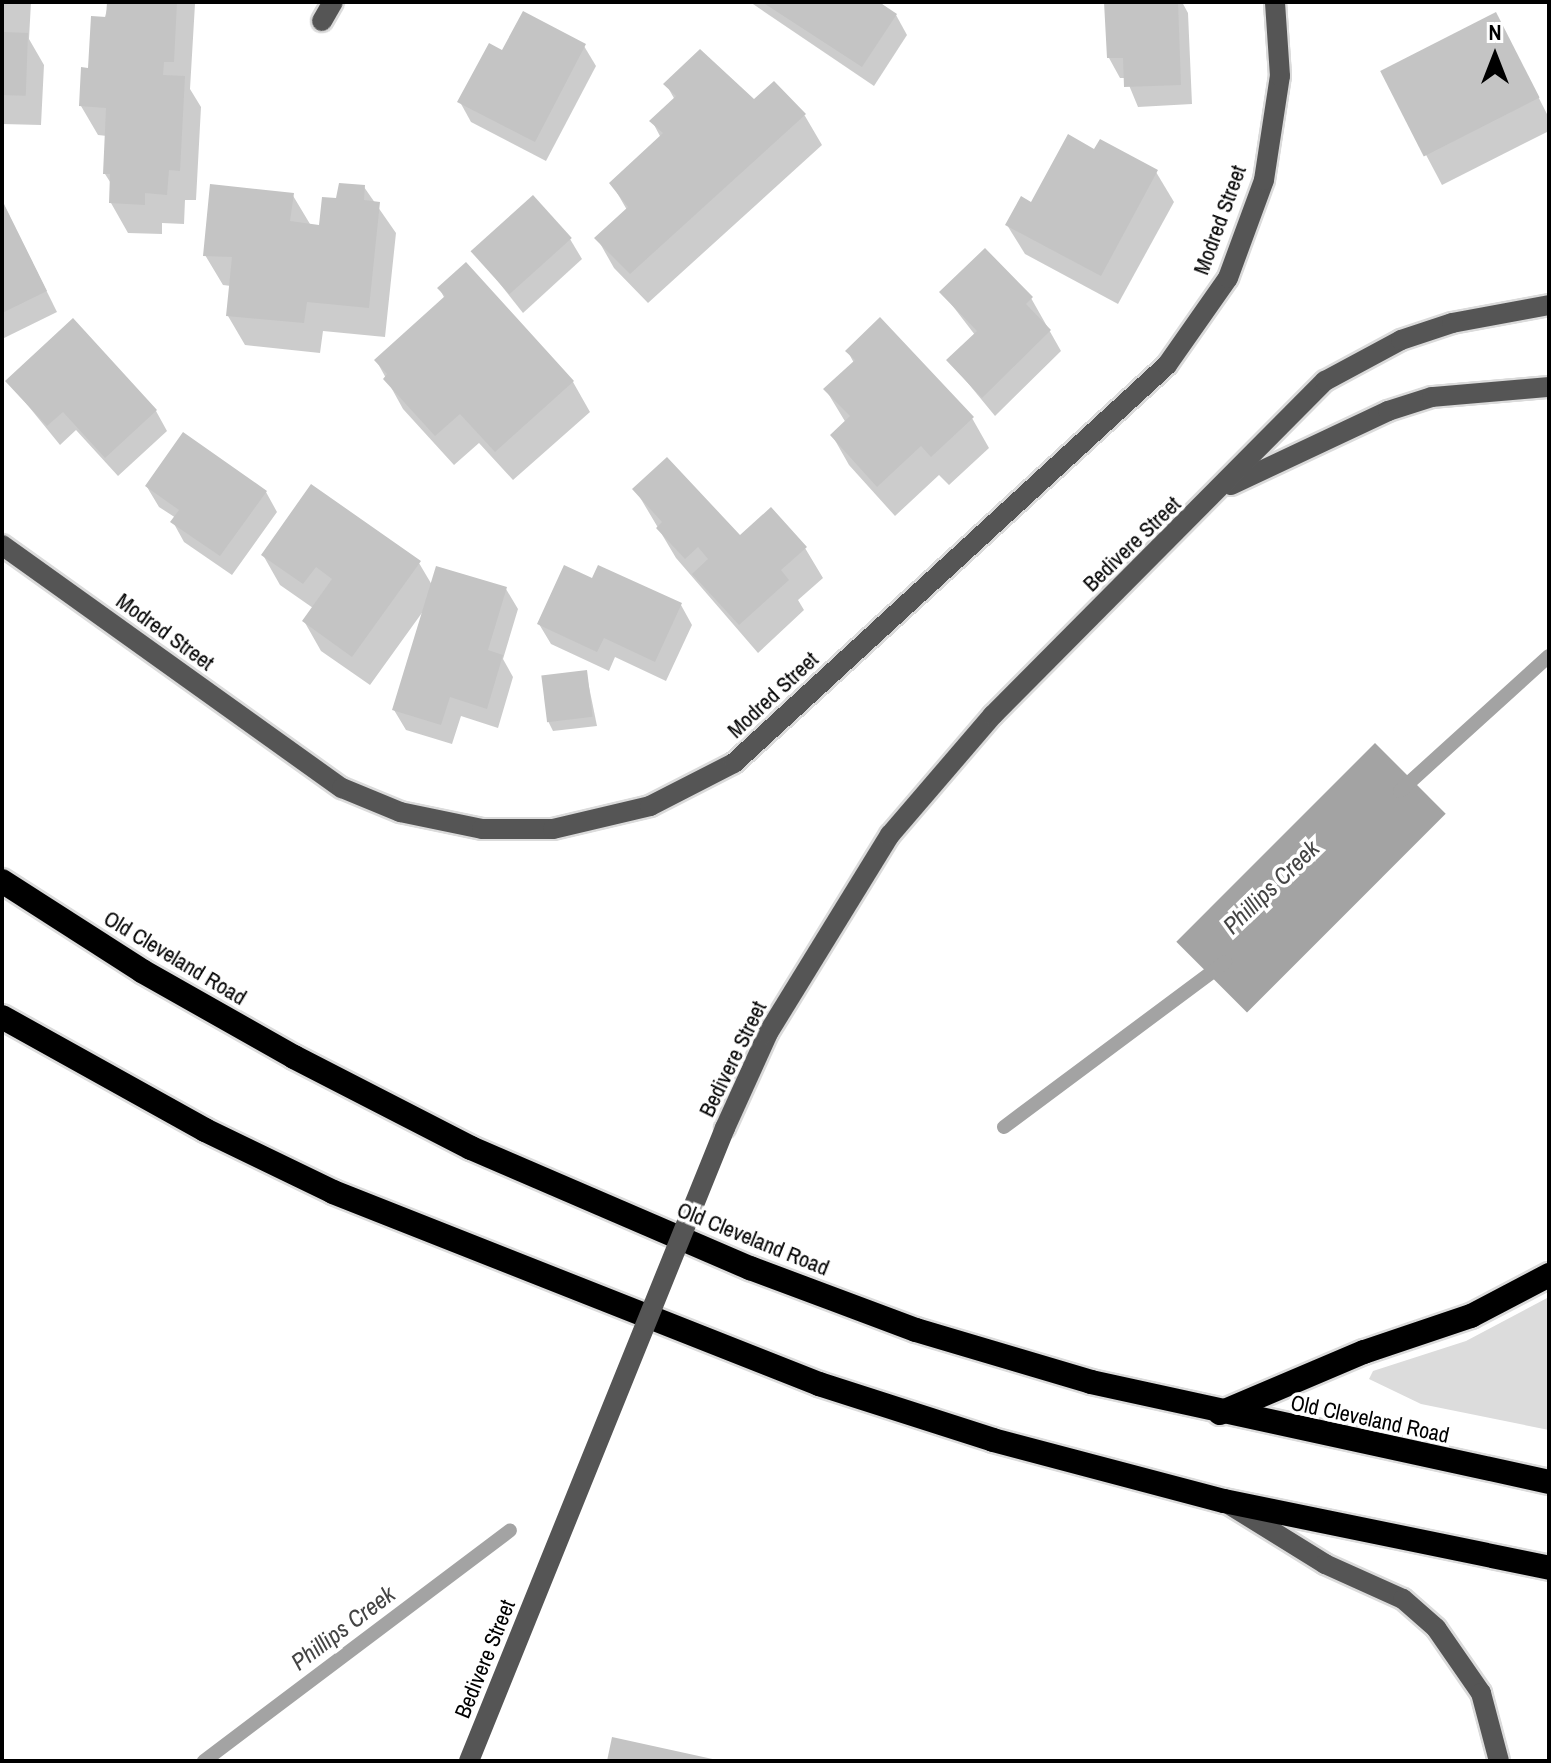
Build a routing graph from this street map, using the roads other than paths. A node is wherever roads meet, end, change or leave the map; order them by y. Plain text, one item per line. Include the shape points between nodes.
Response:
1 (333, 2) edge
2 (1275, 2) edge
3 (322, 21) dead end
4 (1549, 305) edge
5 (1549, 387) edge
6 (1220, 491) junction
7 (2, 545) edge
8 (2, 881) edge
9 (2, 1017) edge
10 (1549, 1275) edge
11 (1220, 1413) junction
12 (1549, 1482) edge
13 (1224, 1501) junction
14 (1549, 1568) edge
15 (469, 1761) edge
16 (1499, 1761) edge

1 - 3 street
2 - 7 street, Modred Street via 1280,76 1264,180 1228,278 1167,365 734,763 650,806 553,829 482,829 400,812 342,788
4 - 6 street, Bedivere Street via 1452,323 1361,357 1325,381
5 - 6 street, Bedivere Street via 1481,390 1402,406
6 - 15 street, Bedivere Street, bridge via 993,715 890,835 768,1033
8 - 11 highway, Old Cleveland Road via 142,971 294,1057 471,1148 615,1212 916,1330
9 - 13 highway via 205,1130 333,1192 693,1336 819,1384 993,1440
10 - 11 highway via 1471,1316 1364,1352
11 - 12 highway, Old Cleveland Road
13 - 14 highway
13 - 16 street via 1325,1564 1403,1599 1436,1628 1481,1693

